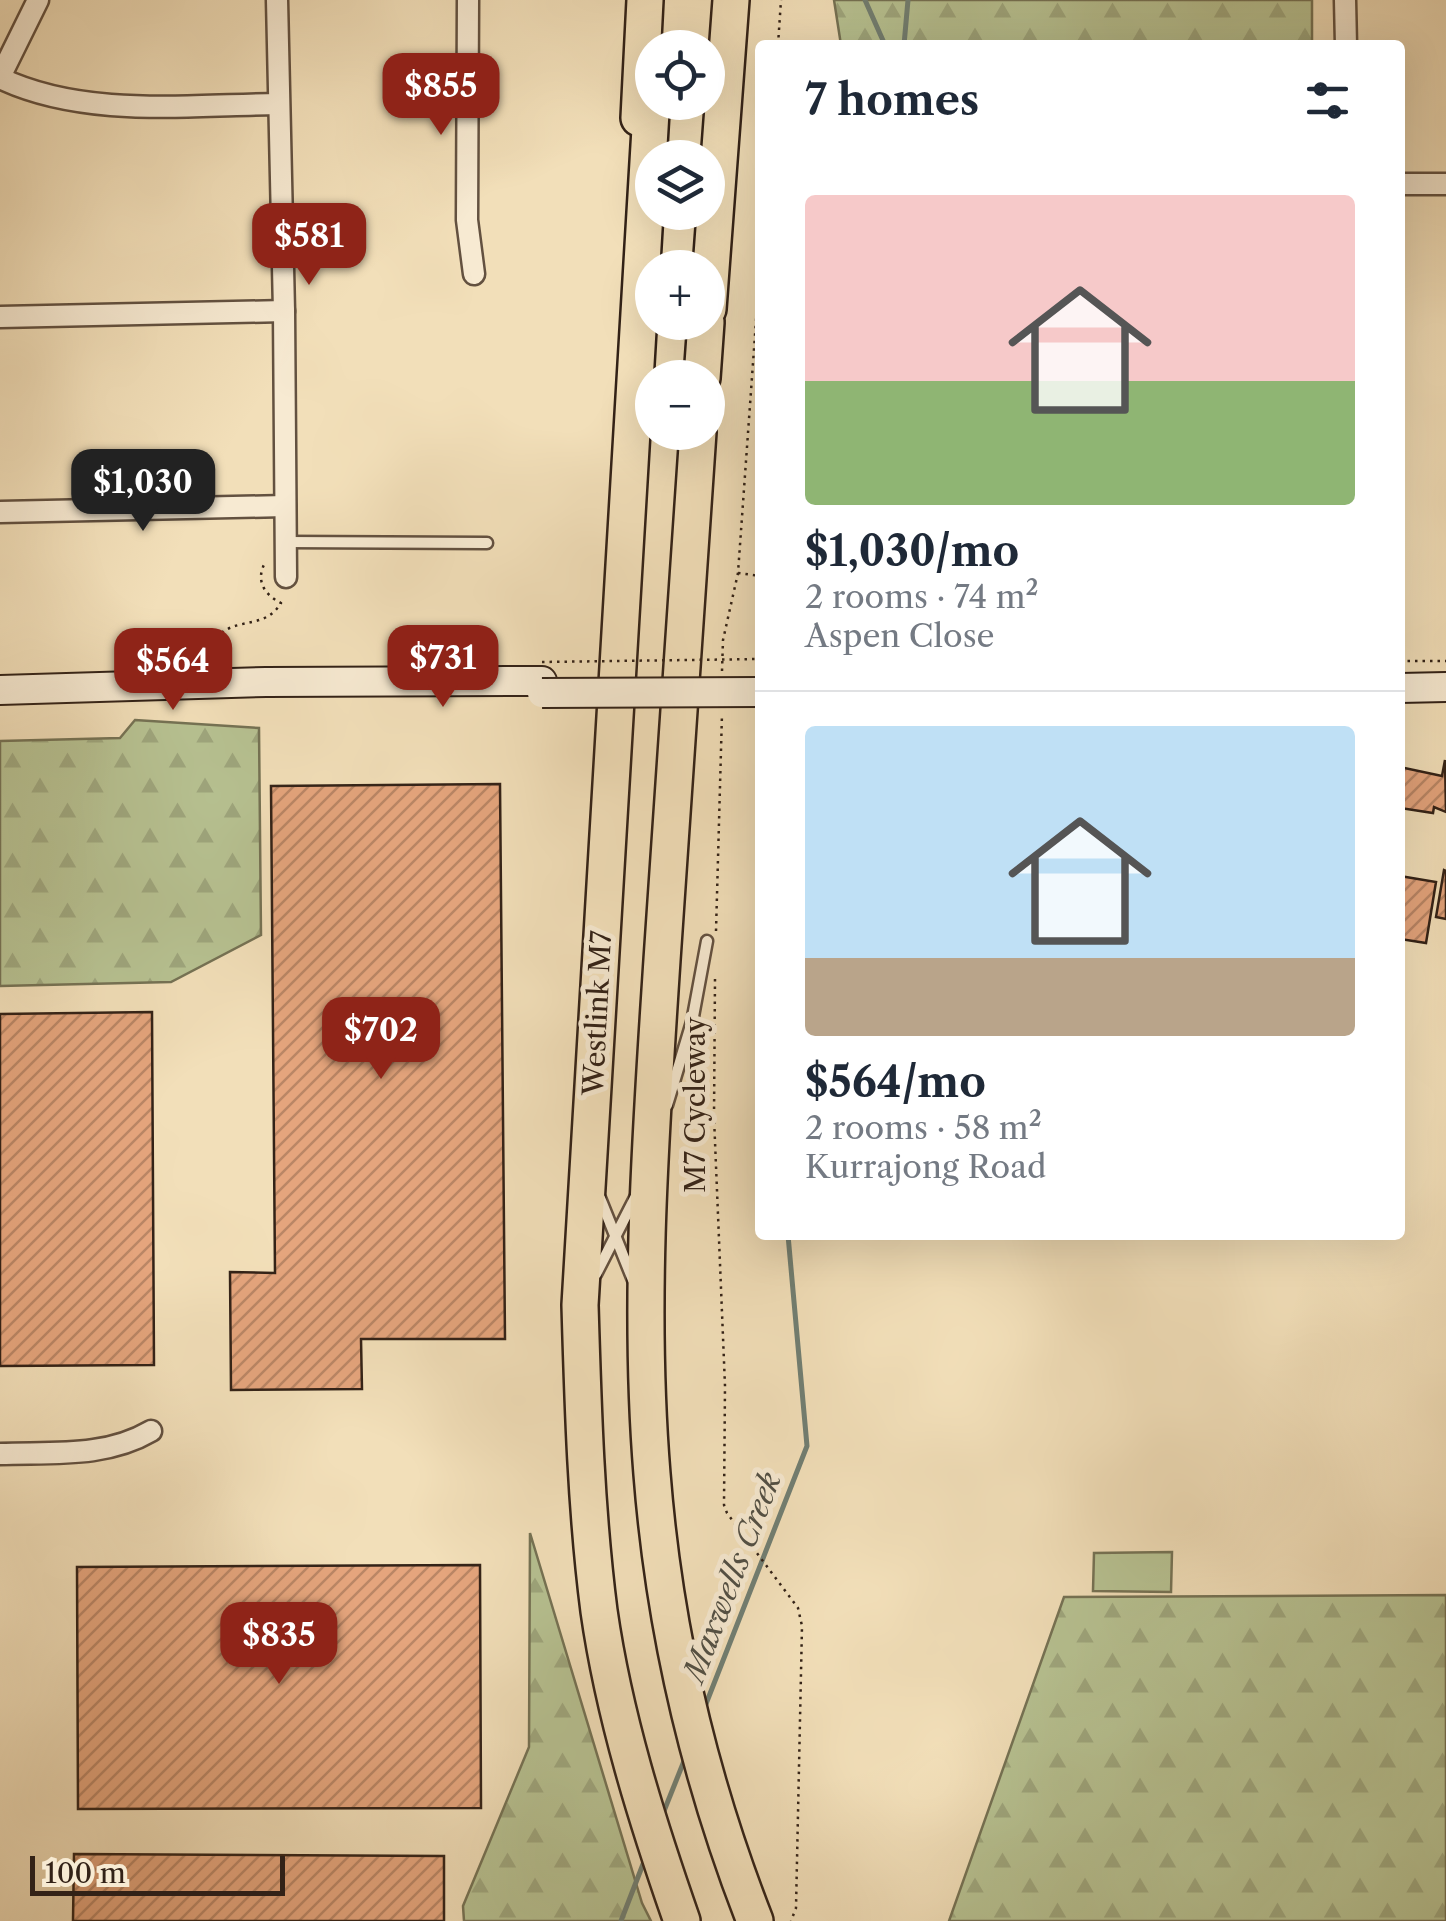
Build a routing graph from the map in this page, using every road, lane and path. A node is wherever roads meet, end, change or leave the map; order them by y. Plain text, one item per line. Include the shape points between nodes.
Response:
1 (37, 0) edge
2 (277, 0) edge
3 (468, 0) edge
4 (645, 0) edge
5 (658, 0) edge
6 (781, 0) edge
7 (1345, 0) edge
8 (721, 1) edge
9 (656, 30) edge
10 (717, 30) edge
11 (778, 40) edge
12 (1346, 40) edge
13 (0, 78) edge
14 (278, 104) junction
15 (651, 120) edge
16 (1405, 184) edge
17 (1446, 184) edge
18 (710, 250) edge
19 (474, 274) dead end
20 (284, 311) junction
21 (0, 317) edge
22 (755, 335) edge
23 (689, 450) edge
24 (697, 450) edge
25 (286, 506) junction
26 (0, 512) edge
27 (487, 544) dead end
28 (278, 548) junction
29 (738, 574) junction
30 (755, 576) edge
31 (286, 577) dead end
32 (687, 580) junction
33 (621, 633) junction
34 (755, 659) edge
35 (1405, 661) edge
36 (1446, 661) edge
37 (216, 663) dead end
38 (1405, 676) edge
39 (1446, 676) edge
40 (542, 679) junction
41 (755, 680) edge
42 (722, 685) dead end
43 (1446, 687) edge
44 (1405, 688) edge
45 (0, 690) edge
46 (755, 692) edge
47 (0, 702) edge
48 (722, 704) dead end
49 (711, 942) joint
50 (715, 977) dead end
51 (588, 1164) junction
52 (651, 1164) junction
53 (614, 1237) junction
54 (580, 1305) junction
55 (648, 1313) junction
56 (151, 1431) dead end
57 (0, 1454) edge
58 (793, 1919) edge
59 (682, 1921) edge
60 (755, 1921) edge

1 - 13 street
2 - 14 street
3 - 19 street via 467,220
4 - 33 highway via 619,506
5 - 9 highway
6 - 11 path
7 - 12 street
8 - 10 highway
8 - 18 highway
13 - 14 street via 34,92 93,101
14 - 20 street
15 - 33 highway, Westlink M7
16 - 17 street
20 - 21 street
20 - 25 street
22 - 29 path
23 - 32 highway
24 - 32 highway
25 - 26 street
25 - 28 street
27 - 28 lane
28 - 31 street
28 - 37 path via 260,576 265,592 280,603 269,617 220,633
29 - 30 path
29 - 42 path via 723,640
32 - 52 highway
33 - 51 highway, Westlink M7
34 - 40 path, bridge
35 - 36 path
38 - 39 main road
40 - 41 main road
40 - 45 main road
40 - 46 main road, bridge
40 - 47 main road
43 - 44 main road
48 - 49 path
49 - 52 lane
50 - 58 path, M7 Cycleway via 723,1495 727,1513 800,1615
51 - 53 lane
51 - 54 highway, Westlink M7
52 - 53 lane
52 - 55 highway
53 - 54 lane
53 - 55 lane
54 - 59 highway, Westlink M7 via 600,1612 640,1794
55 - 60 highway via 652,1474 665,1586 698,1750
56 - 57 street via 111,1448

